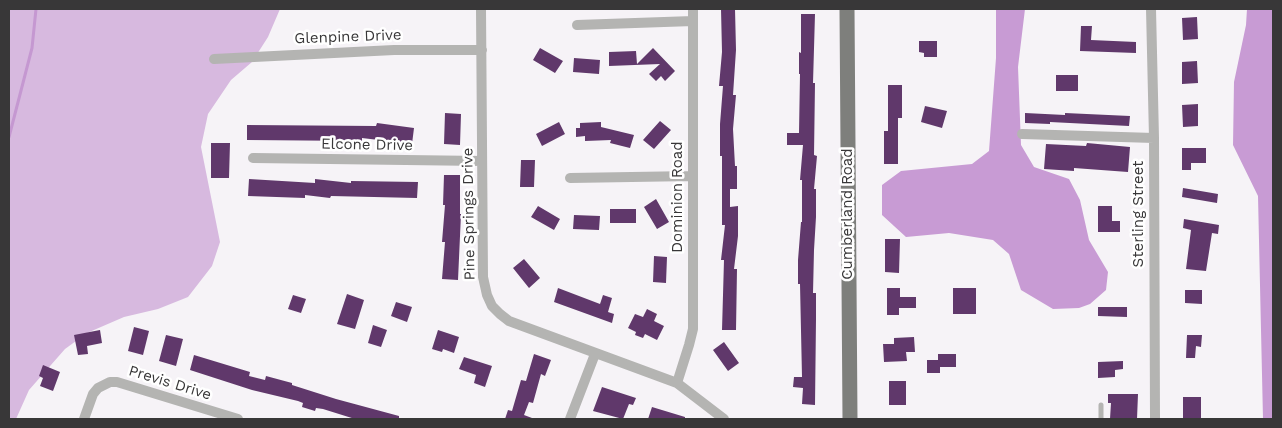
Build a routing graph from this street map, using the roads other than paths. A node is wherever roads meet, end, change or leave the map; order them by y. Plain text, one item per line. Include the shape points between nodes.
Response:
1 (481, 9) edge
2 (693, 9) edge
3 (847, 9) edge
4 (1151, 9) edge
5 (693, 21) junction
6 (577, 25) dead end
7 (482, 50) junction
8 (214, 58) dead end
9 (1022, 134) dead end
10 (1154, 138) junction
11 (253, 158) dead end
12 (482, 161) junction
13 (693, 176) junction
14 (570, 178) dead end
15 (595, 354) junction
16 (677, 383) junction
17 (1101, 405) dead end
18 (84, 419) edge
19 (238, 419) edge
20 (570, 419) edge
21 (724, 419) edge
22 (850, 419) edge
23 (1100, 419) edge
24 (1155, 419) edge

1 - 7 street, Pine Springs Drive
2 - 5 street, Dominion Road
3 - 22 main road, Cumberland Road
4 - 10 street, Sterling Street
5 - 6 street
5 - 13 street, Dominion Road
7 - 8 street, Glenpine Drive via 394,50
7 - 12 street, Pine Springs Drive
9 - 10 street
10 - 24 street, Sterling Street
11 - 12 street, Elcone Drive
12 - 15 street, Pine Springs Drive via 483,277 492,306 510,321
13 - 14 street
13 - 16 street, Dominion Road via 692,329
15 - 16 street, Pine Springs Drive
15 - 20 street
16 - 21 street, Pine Springs Drive
17 - 23 lane
18 - 19 street, Previs Drive via 98,388 110,382

